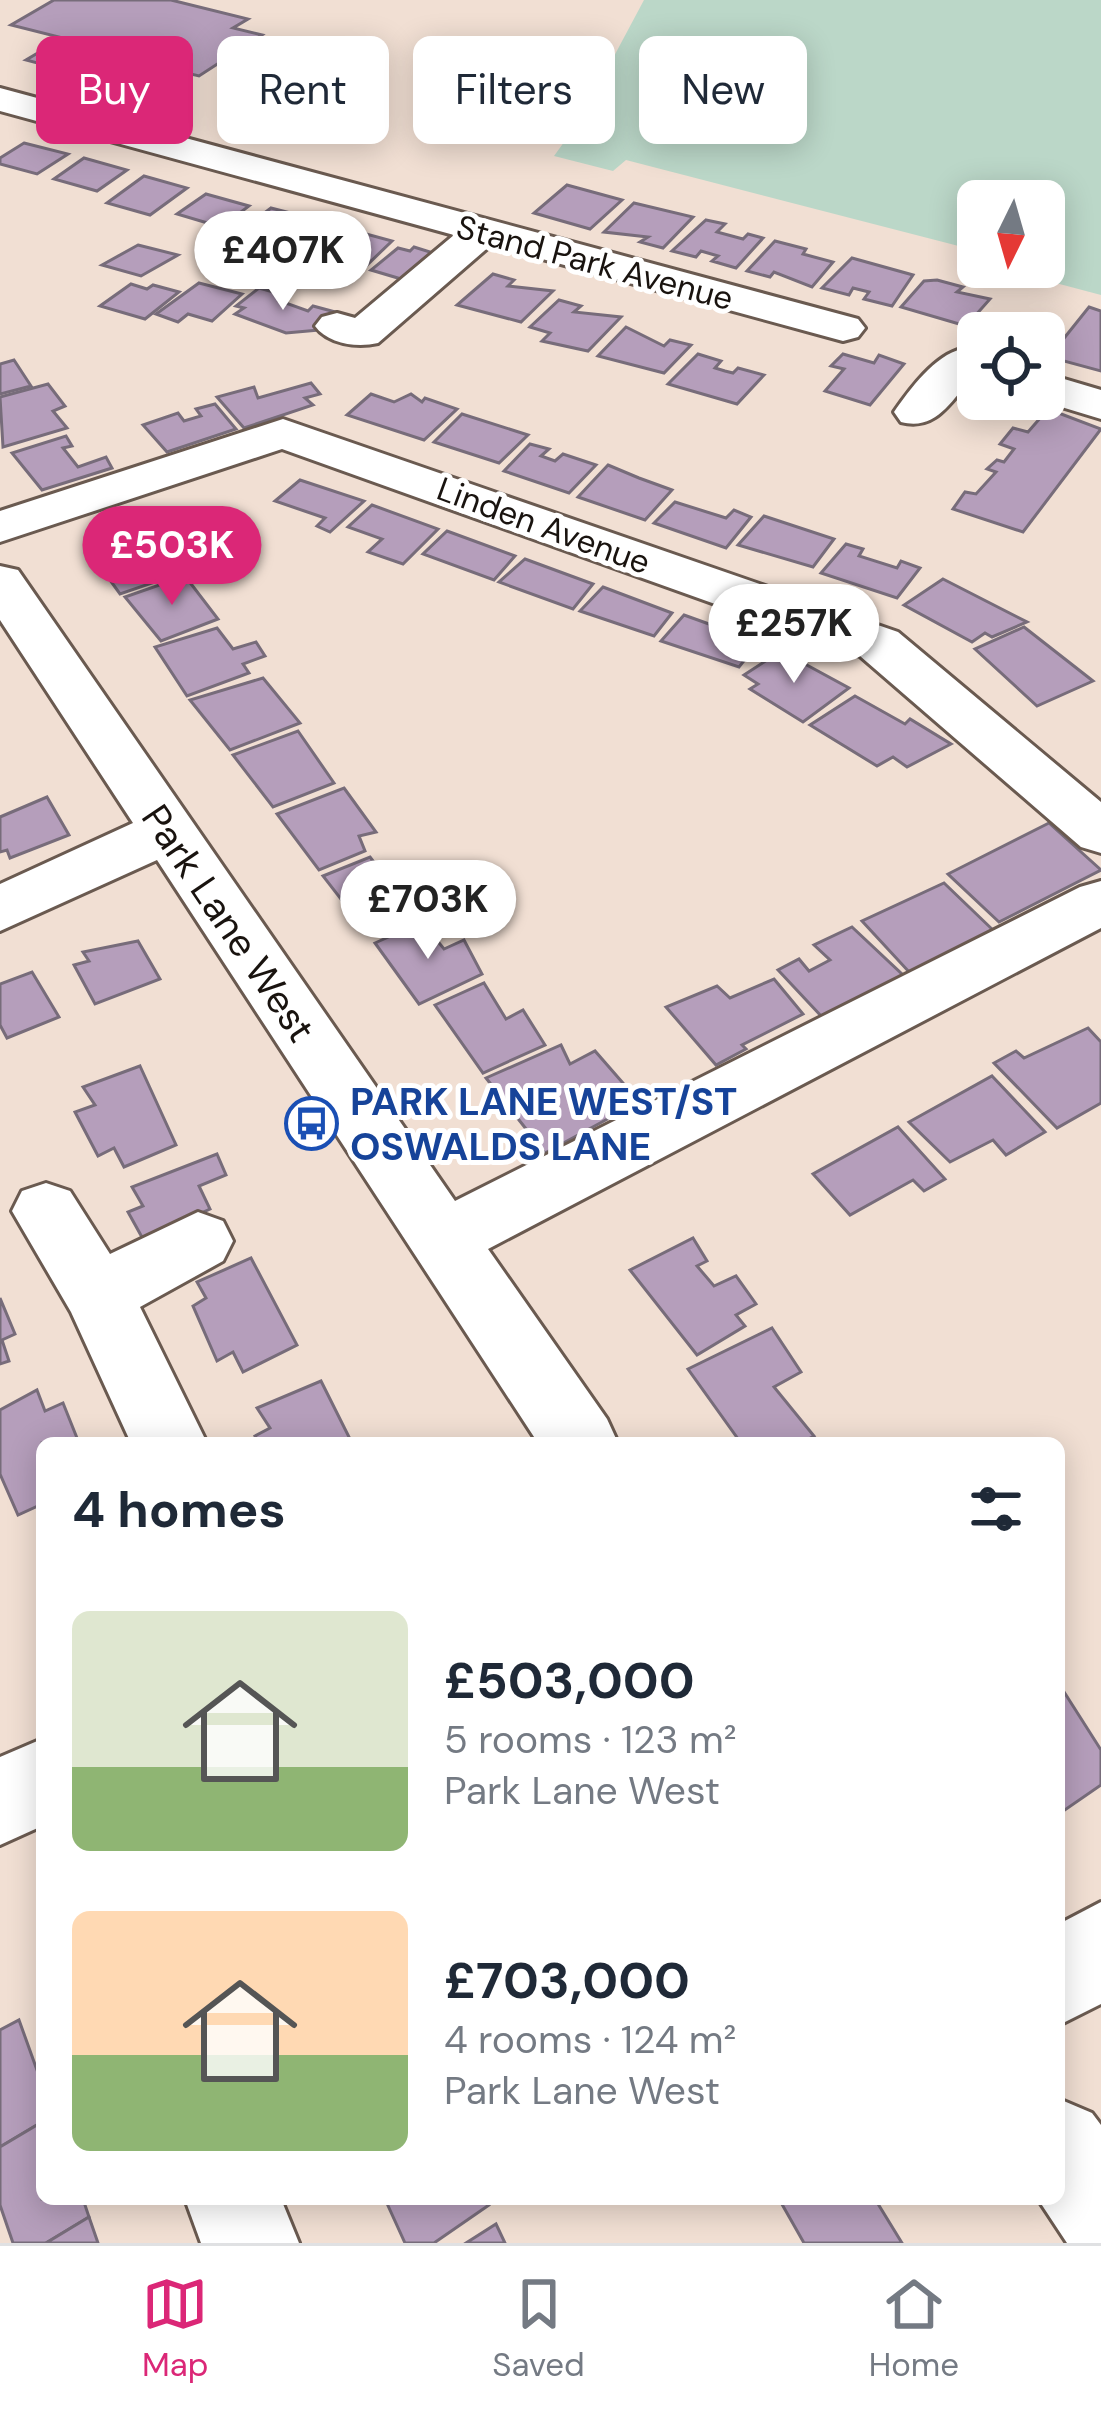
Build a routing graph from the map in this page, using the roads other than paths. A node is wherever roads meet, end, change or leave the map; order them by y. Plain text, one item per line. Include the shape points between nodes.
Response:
1 (0, 99) edge
2 (481, 233) junction
3 (337, 326) dead end
4 (843, 328) dead end
5 (957, 368) edge
6 (1065, 393) edge
7 (1101, 404) edge
8 (917, 412) dead end
9 (0, 527) edge
10 (0, 581) edge
11 (167, 831) junction
12 (1101, 832) edge
13 (1101, 902) edge
14 (0, 909) edge
15 (46, 1211) dead end
16 (442, 1240) junction
17 (198, 1241) dead end
18 (98, 1295) junction
19 (166, 1437) edge
20 (576, 1437) edge
21 (36, 1783) edge
22 (0, 1802) edge
23 (1101, 1947) edge
24 (1065, 1975) edge
25 (1065, 2155) edge
26 (235, 2205) edge
27 (1101, 2209) edge
28 (250, 2243) edge

1 - 2 street, Stand Park Avenue
2 - 3 street via 362,334
2 - 4 street, Stand Park Avenue
5 - 8 street
6 - 7 street
9 - 12 street, Linden Avenue via 284,433 879,644
10 - 11 street, Park Lane West
11 - 14 street
11 - 16 street, Park Lane West
13 - 16 street
15 - 18 street
16 - 20 street, Park Lane West
17 - 18 street
18 - 19 street
21 - 22 street
23 - 24 street
25 - 27 street
26 - 28 street

